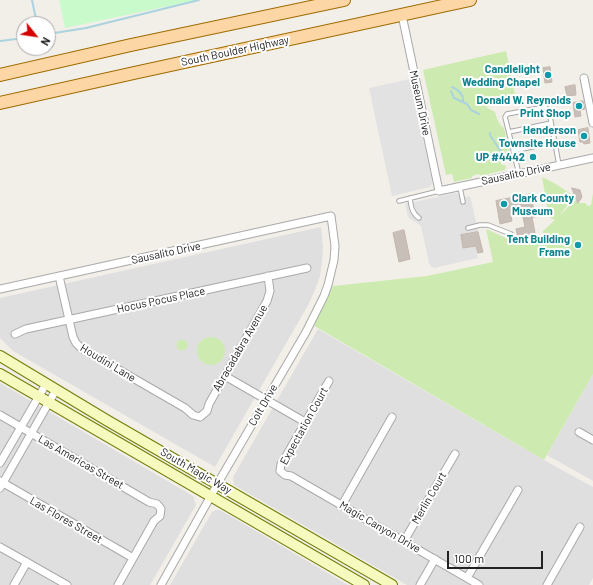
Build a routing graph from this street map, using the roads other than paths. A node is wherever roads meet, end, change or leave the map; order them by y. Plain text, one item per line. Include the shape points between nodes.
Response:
1 (344, 0) edge
2 (470, 0) edge
3 (402, 15) junction
4 (0, 75) edge
5 (584, 78) dead end
6 (0, 103) edge
7 (551, 123) junction
8 (593, 123) edge
9 (509, 132) junction
10 (555, 142) junction
11 (513, 151) junction
12 (593, 158) edge
13 (559, 165) junction
14 (518, 174) junction
15 (460, 187) junction
16 (439, 191) junction
17 (410, 198) junction
18 (399, 201) dead end
19 (463, 202) dead end
20 (331, 216) joint
21 (419, 218) dead end
22 (468, 228) dead end
23 (511, 234) dead end
24 (307, 268) dead end
25 (59, 276) junction
26 (268, 276) junction
27 (0, 289) edge
28 (69, 320) junction
29 (15, 334) dead end
30 (0, 356) edge
31 (0, 374) edge
32 (225, 376) junction
33 (329, 381) dead end
34 (46, 384) junction
35 (56, 390) junction
36 (38, 396) junction
37 (266, 400) junction
38 (49, 402) junction
39 (0, 415) edge
40 (200, 417) joint
41 (392, 417) dead end
42 (305, 422) junction
43 (21, 427) junction
44 (579, 432) dead end
45 (31, 434) junction
46 (593, 440) edge
47 (454, 454) dead end
48 (0, 463) edge
49 (280, 471) joint
50 (1, 484) edge
51 (218, 484) junction
52 (518, 490) dead end
53 (211, 496) junction
54 (342, 505) junction
55 (580, 527) dead end
56 (404, 541) junction
57 (0, 547) edge
58 (133, 558) junction
59 (434, 559) junction
60 (27, 562) junction
61 (467, 578) junction
62 (54, 582) edge
63 (14, 585) edge
64 (67, 585) edge
65 (118, 585) edge
66 (161, 585) edge
67 (364, 585) edge
68 (392, 585) edge
69 (420, 585) edge
70 (479, 585) edge
71 (547, 585) edge

1 - 4 main road
2 - 3 main road, South Boulder Highway
3 - 6 main road, South Boulder Highway
3 - 16 street, Museum Drive
5 - 8 street
7 - 9 lane
7 - 9 lane via 545,107 507,114 505,117
7 - 10 lane
9 - 11 lane
10 - 11 lane
10 - 13 lane
11 - 14 lane
12 - 13 street, Sausalito Drive
13 - 14 street, Sausalito Drive
14 - 15 street, Sausalito Drive
15 - 16 street, Sausalito Drive
15 - 19 lane
16 - 17 lane
17 - 18 lane
17 - 21 lane via 411,208
20 - 25 street, Sausalito Drive
20 - 37 street, Colt Drive via 335,246 328,285 306,332
22 - 23 lane via 488,225
24 - 26 street, Hocus Pocus Place
25 - 27 street, Sausalito Drive
25 - 28 street, Houdini Lane
26 - 28 street, Hocus Pocus Place
26 - 32 street, Abracadabra Avenue via 270,291 267,301
28 - 29 street, Hocus Pocus Place via 26,329
28 - 40 street, Houdini Lane via 73,337 81,348
30 - 34 street, South Magic Way
31 - 36 street, South Magic Way
32 - 37 street
32 - 40 street, Abracadabra Avenue via 207,411
33 - 42 street, Expectation Court
34 - 35 street, South Magic Way
34 - 36 street
35 - 38 street
35 - 51 street, South Magic Way
36 - 38 street, South Magic Way
36 - 43 street
37 - 42 street
37 - 51 street, Colt Drive
38 - 45 street
38 - 53 street, South Magic Way
39 - 43 street, Las Americas Street
41 - 54 street
42 - 49 street, Expectation Court via 281,464
43 - 45 street, Las Americas Street
43 - 48 street
44 - 46 street
45 - 50 street
45 - 58 street, Las Americas Street via 149,502 157,504 161,509 160,516
47 - 56 street, Merlin Court
49 - 54 street, Magic Canyon Drive
50 - 58 street, Las Flores Street
51 - 53 street, Colt Drive
51 - 68 street, South Magic Way
52 - 61 street
53 - 66 street, Colt Drive
53 - 67 street, South Magic Way
54 - 56 street, Magic Canyon Drive
55 - 71 street
56 - 59 street, Magic Canyon Drive
57 - 60 street
58 - 65 street
59 - 61 street, Magic Canyon Drive
59 - 69 street
60 - 62 street
60 - 63 street
61 - 70 street, Magic Canyon Drive
62 - 64 street

